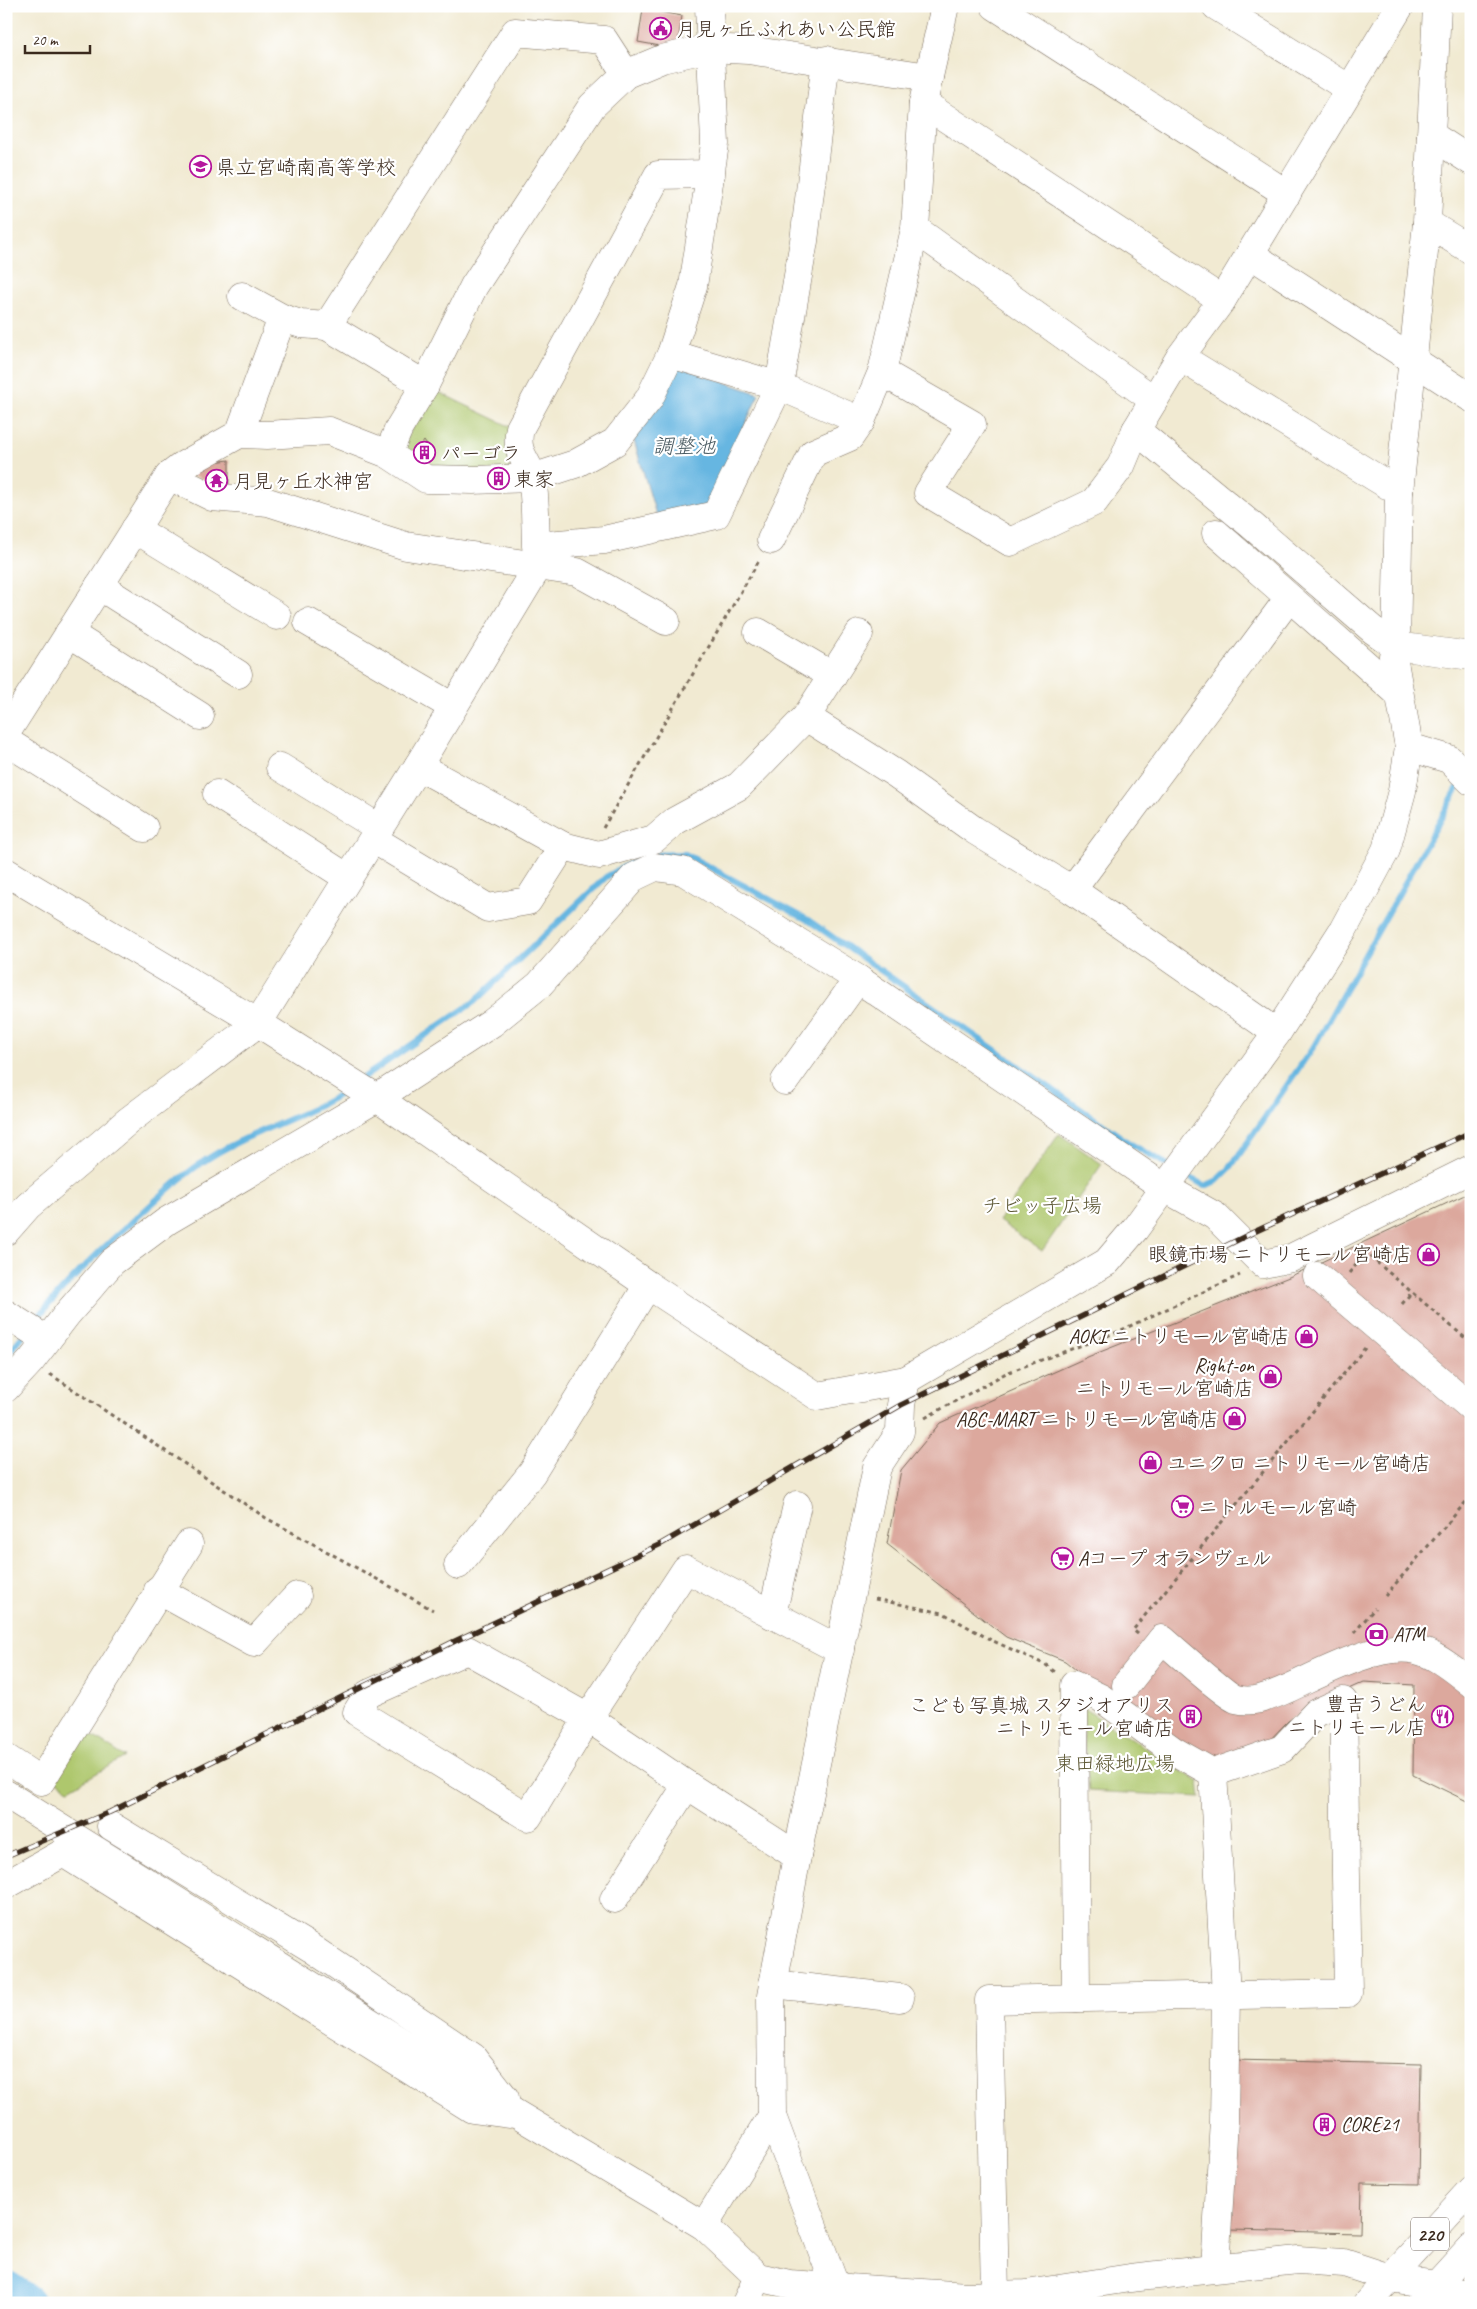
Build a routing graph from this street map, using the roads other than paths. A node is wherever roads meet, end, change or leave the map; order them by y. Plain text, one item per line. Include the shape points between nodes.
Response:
1 (709, 6) edge
2 (945, 6) edge
3 (995, 6) edge
4 (1216, 6) edge
5 (1400, 6) edge
6 (1437, 6) edge
7 (709, 48) junction
8 (826, 60) junction
9 (626, 74) junction
10 (929, 76) junction
11 (1348, 88) junction
12 (923, 103) junction
13 (1431, 135) junction
14 (1471, 161) edge
15 (711, 174) junction
16 (1286, 194) junction
17 (1427, 223) junction
18 (916, 229) junction
19 (1471, 250) edge
20 (1250, 254) junction
21 (242, 296) dead end
22 (1222, 300) junction
23 (282, 318) junction
24 (327, 326) junction
25 (671, 354) junction
26 (1180, 357) junction
27 (1414, 359) junction
28 (882, 372) junction
29 (425, 385) junction
30 (778, 386) junction
31 (1471, 398) edge
32 (1154, 400) junction
33 (862, 421) junction
34 (1136, 430) junction
35 (239, 434) junction
36 (388, 454) junction
37 (172, 473) junction
38 (532, 478) junction
39 (221, 492) dead end
40 (1399, 492) junction
41 (135, 529) junction
42 (1216, 533) dead end
43 (771, 540) road end
44 (539, 565) junction
45 (99, 586) junction
46 (1288, 598) junction
47 (277, 616) dead end
48 (666, 621) dead end
49 (308, 622) dead end
50 (758, 632) dead end
51 (69, 633) junction
52 (859, 634) dead end
53 (1396, 646) junction
54 (1471, 656) edge
55 (238, 674) dead end
56 (832, 676) junction
57 (1398, 693) junction
58 (453, 707) junction
59 (200, 716) dead end
60 (806, 718) junction
61 (6, 733) edge
62 (6, 741) edge
63 (1409, 747) junction
64 (418, 766) junction
65 (280, 767) dead end
66 (1471, 781) edge
67 (217, 794) dead end
68 (144, 828) dead end
69 (376, 834) junction
70 (654, 839) junction
71 (563, 846) junction
72 (655, 867) junction
73 (6, 872) edge
74 (348, 878) junction
75 (1072, 890) junction
76 (858, 979) junction
77 (258, 1023) junction
78 (1277, 1033) junction
79 (785, 1081) dead end
80 (377, 1098) junction
81 (1471, 1169) edge
82 (1165, 1188) junction
83 (6, 1231) edge
84 (1317, 1276) dead end
85 (648, 1285) junction
86 (6, 1314) edge
87 (39, 1351) junction
88 (906, 1380) junction
89 (6, 1388) edge
90 (1471, 1406) edge
91 (797, 1505) dead end
92 (189, 1544) dead end
93 (458, 1565) dead end
94 (158, 1590) junction
95 (297, 1596) dead end
96 (772, 1615) junction
97 (840, 1650) junction
98 (1471, 1683) edge
99 (1126, 1685) dead end
100 (588, 1718) junction
101 (6, 1758) edge
102 (1213, 1773) junction
103 (687, 1785) junction
104 (6, 1794) edge
105 (111, 1826) dead end
106 (797, 1856) junction
107 (6, 1885) edge
108 (614, 1899) dead end
109 (774, 1984) junction
110 (1226, 1994) junction
111 (900, 1998) dead end
112 (1076, 1998) junction
113 (518, 2115) junction
114 (772, 2116) junction
115 (1471, 2190) edge
116 (704, 2226) junction
117 (1471, 2247) edge
118 (1215, 2268) junction
119 (1390, 2278) junction
120 (836, 2288) junction
121 (751, 2291) edge
122 (1428, 2294) edge
123 (995, 2295) junction
124 (1471, 2296) edge
125 (1367, 2303) edge

1 - 7 main road
2 - 10 main road
3 - 16 main road
4 - 11 main road
5 - 11 main road
6 - 13 main road
7 - 8 main road
7 - 9 main road via 662,59
7 - 15 main road via 715,144
8 - 10 main road
8 - 30 main road via 804,241
9 - 24 main road via 604,40 515,32
9 - 29 main road via 592,106 474,286
10 - 12 main road
11 - 16 main road
12 - 18 main road
12 - 22 main road
13 - 14 main road
13 - 17 main road
15 - 25 main road via 693,286
15 - 38 main road via 658,175 520,428 518,450
16 - 20 main road
17 - 19 main road
17 - 27 main road
18 - 28 main road
18 - 32 main road
20 - 22 main road
20 - 27 main road
21 - 23 main road
22 - 26 main road
23 - 24 main road
23 - 35 main road
24 - 29 main road
25 - 30 main road
25 - 38 main road via 649,399 615,442 575,464
26 - 32 main road
26 - 40 main road
27 - 31 main road
27 - 40 main road
28 - 33 main road
28 - 34 main road via 972,424 928,493 1010,542 1094,502 1121,466
29 - 36 main road via 399,428
30 - 33 main road
30 - 38 main road via 716,515 604,540 536,546
32 - 34 main road
33 - 43 main road via 850,437 813,452
34 - 53 main road
35 - 36 main road via 329,431
35 - 37 main road
36 - 38 main road via 426,479
37 - 39 main road
37 - 41 main road
37 - 44 main road via 212,497 268,502 406,546
40 - 53 main road
41 - 45 main road
41 - 47 main road
42 - 46 main road
44 - 48 main road via 577,572
44 - 58 main road
45 - 51 main road
45 - 55 main road
46 - 57 main road
46 - 75 main road
49 - 58 main road
50 - 56 main road
51 - 59 main road
51 - 61 main road
52 - 56 main road
53 - 54 main road
53 - 57 main road via 1393,656
56 - 60 main road
57 - 63 main road
58 - 64 main road
60 - 70 main road via 739,786 675,821
60 - 75 main road via 896,774 974,830
62 - 68 main road
63 - 66 main road via 1449,759
63 - 78 main road via 1402,791 1386,850 1343,930
64 - 69 main road
64 - 71 main road
65 - 69 main road
67 - 74 main road
69 - 71 main road via 488,908 528,901
69 - 74 main road
70 - 71 main road via 599,855
70 - 72 main road
72 - 76 main road via 683,871
72 - 80 main road via 634,877 540,985 492,1023
73 - 77 main road
74 - 77 main road
75 - 78 main road
76 - 79 main road
76 - 82 main road
77 - 80 main road
77 - 83 main road via 128,1122 28,1206
78 - 82 main road
80 - 85 main road
80 - 87 main road via 159,1227 112,1262
81 - 82 main road via 1291,1258 1263,1264 1216,1216
82 - 88 main road via 1107,1262
84 - 90 main road
85 - 88 main road via 817,1396
85 - 93 main road via 532,1473
86 - 87 main road
87 - 89 main road
88 - 97 main road via 900,1432 877,1467
91 - 96 main road
92 - 94 main road
94 - 95 main road via 254,1643
94 - 101 main road via 41,1780
96 - 97 main road
96 - 100 main road via 686,1569
97 - 106 main road
98 - 99 main road via 1444,1663 1416,1650 1386,1650 1354,1659 1268,1697 1250,1701 1234,1699 1162,1639
100 - 100 main road via 528,1817 357,1712 368,1694 467,1650
100 - 103 main road
102 - 110 main road
102 - 110 main road via 1282,1749 1316,1713 1343,1701 1348,1993
102 - 112 main road via 1174,1751 1101,1698 1074,1685
103 - 106 main road
103 - 108 main road
104 - 113 main road
105 - 113 main road via 311,1948 473,2058
106 - 109 main road
107 - 113 main road via 62,1853 472,2109
109 - 111 main road
109 - 114 main road via 771,1996
110 - 112 main road
110 - 118 main road via 1224,2121
112 - 123 main road via 989,2000
113 - 116 main road
114 - 116 main road
114 - 120 main road
115 - 119 main road, 220
116 - 121 main road
117 - 122 main road, 220
118 - 119 main road via 1307,2261 1344,2263
118 - 123 main road via 1026,2294
119 - 122 main road
119 - 125 main road, 220
120 - 121 main road via 789,2284
120 - 123 main road
122 - 124 main road

